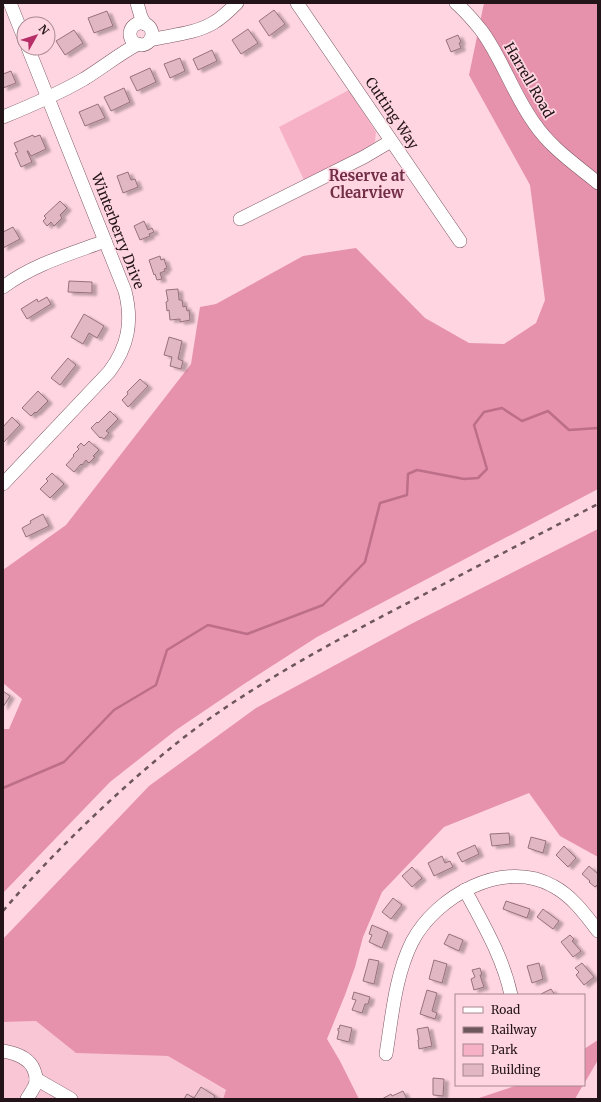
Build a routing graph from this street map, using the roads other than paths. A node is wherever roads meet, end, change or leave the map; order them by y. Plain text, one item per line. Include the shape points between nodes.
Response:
1 (10, 3) edge
2 (237, 3) edge
3 (297, 3) edge
4 (456, 3) edge
5 (138, 7) edge
6 (16, 18) edge
7 (142, 33) junction
8 (31, 56) edge
9 (48, 98) junction
10 (3, 117) edge
11 (391, 141) junction
12 (598, 183) edge
13 (240, 219) dead end
14 (105, 241) junction
15 (460, 241) dead end
16 (3, 287) edge
17 (3, 484) edge
18 (465, 890) junction
19 (598, 931) edge
20 (510, 994) edge
21 (3, 1051) edge
22 (386, 1054) dead end
23 (35, 1082) junction
24 (27, 1099) edge
25 (71, 1099) edge

1 - 6 street
2 - 7 street via 220,19 201,29 169,36
3 - 11 street, Cutting Way
4 - 12 street, Harrell Road via 485,36 521,104 543,136
5 - 7 street
7 - 9 street via 123,53 83,80
8 - 9 street, Winterberry Drive
9 - 10 street
9 - 14 street, Winterberry Drive
11 - 13 street
11 - 15 street, Cutting Way
14 - 16 street via 44,263
14 - 17 street, Winterberry Drive via 128,302 128,328 121,354 109,372
18 - 19 street via 508,876 541,880 553,885 573,900
18 - 20 street via 494,945
18 - 22 street via 438,909 422,926 412,942 399,978
21 - 23 street via 28,1060 36,1074
23 - 24 street
23 - 25 street

